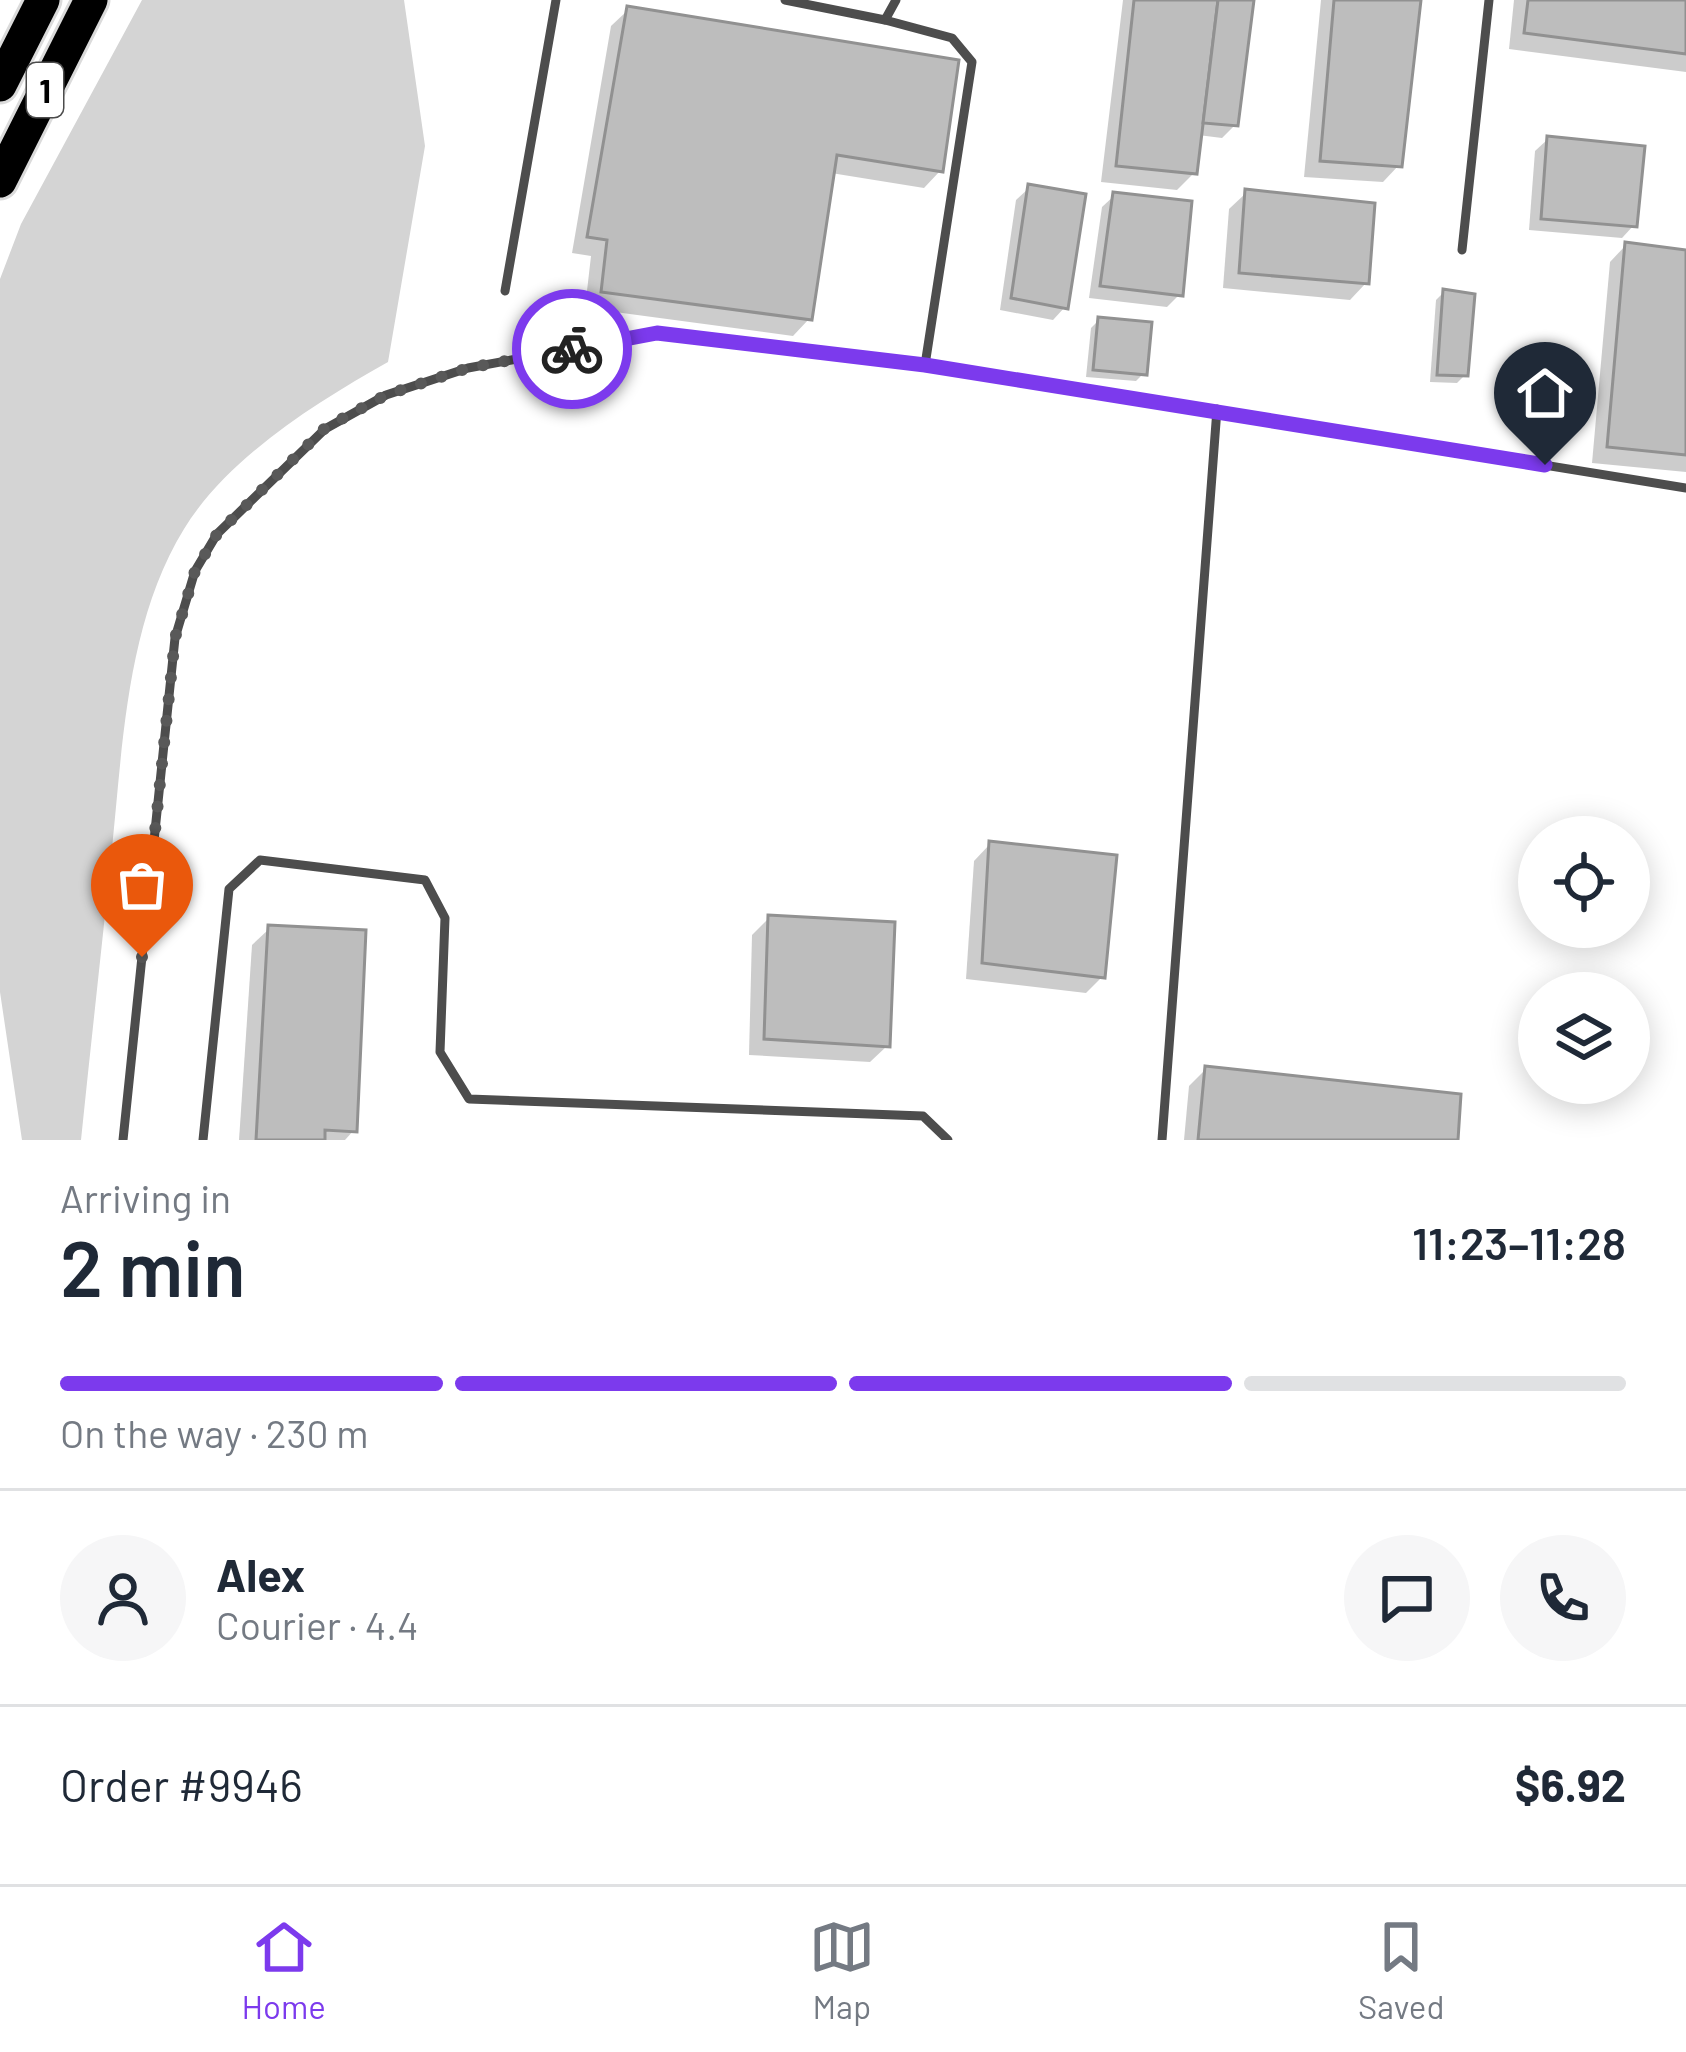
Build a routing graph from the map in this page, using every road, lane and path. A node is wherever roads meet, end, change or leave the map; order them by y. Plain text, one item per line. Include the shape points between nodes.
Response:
1 (91, 0) edge
2 (556, 0) edge
3 (784, 0) edge
4 (896, 0) edge
5 (1489, 0) edge
6 (42, 1) edge
7 (885, 20) junction
8 (0, 85) edge
9 (0, 181) edge
10 (1462, 250) dead end
11 (505, 291) dead end
12 (925, 365) junction
13 (1216, 410) junction
14 (1686, 488) edge
15 (123, 1140) edge
16 (203, 1140) edge
17 (948, 1140) edge
18 (1162, 1140) edge

1 - 9 highway, 1
2 - 11 lane
3 - 7 lane
4 - 7 lane
5 - 10 lane
6 - 8 highway, 1
7 - 12 lane via 952,38 972,62
12 - 13 lane
12 - 15 lane via 657,333 468,368 386,395 325,428 262,485 195,571 175,638
13 - 14 lane
13 - 18 lane
16 - 17 lane via 229,889 260,860 425,880 446,918 440,1052 469,1099 923,1116

